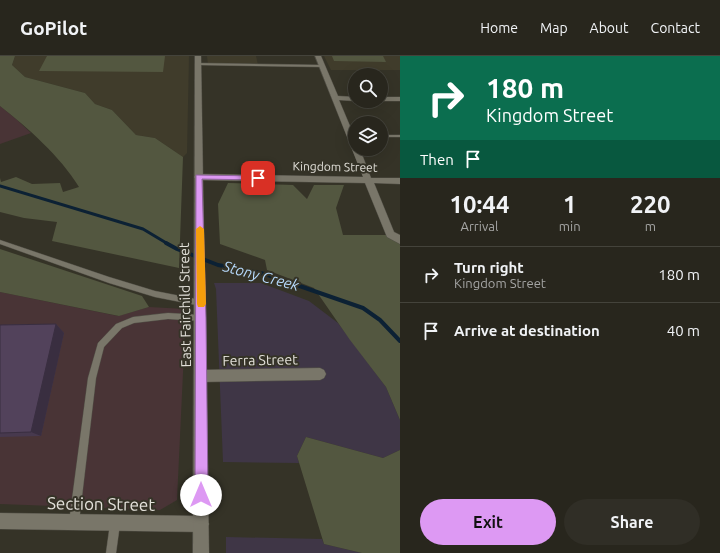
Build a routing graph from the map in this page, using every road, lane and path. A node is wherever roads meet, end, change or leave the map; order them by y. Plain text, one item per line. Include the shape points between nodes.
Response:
1 (318, 56) edge
2 (198, 60) edge
3 (322, 66) junction
4 (335, 98) junction
5 (348, 98) edge
6 (388, 99) edge
7 (400, 99) edge
8 (348, 127) edge
9 (388, 136) edge
10 (400, 136) edge
11 (359, 156) edge
12 (198, 177) junction
13 (367, 180) junction
14 (400, 180) edge
15 (400, 240) edge
16 (0, 242) edge
17 (201, 303) junction
18 (202, 318) junction
19 (320, 374) dead end
20 (202, 376) junction
21 (0, 521) edge
22 (74, 523) junction
23 (115, 524) junction
24 (201, 524) junction
25 (111, 553) edge
26 (201, 553) edge

1 - 3 street
2 - 3 lane
2 - 12 street, East Fairchild Street
3 - 4 street
4 - 5 street
4 - 8 street
6 - 7 street
9 - 10 lane
11 - 13 street
12 - 13 street, Kingdom Street
12 - 17 street, East Fairchild Street
13 - 14 street, Kingdom Street
13 - 15 street via 390,234
16 - 17 lane via 155,294
17 - 18 street, East Fairchild Street
18 - 20 street, East Fairchild Street
18 - 22 lane via 168,316 134,320 119,326 101,345 92,378
19 - 20 street, Ferra Street
20 - 24 street, East Fairchild Street
21 - 22 street, Section Street
22 - 23 street, Section Street
23 - 24 street, Section Street
23 - 25 lane
24 - 26 street, East Fairchild Street

